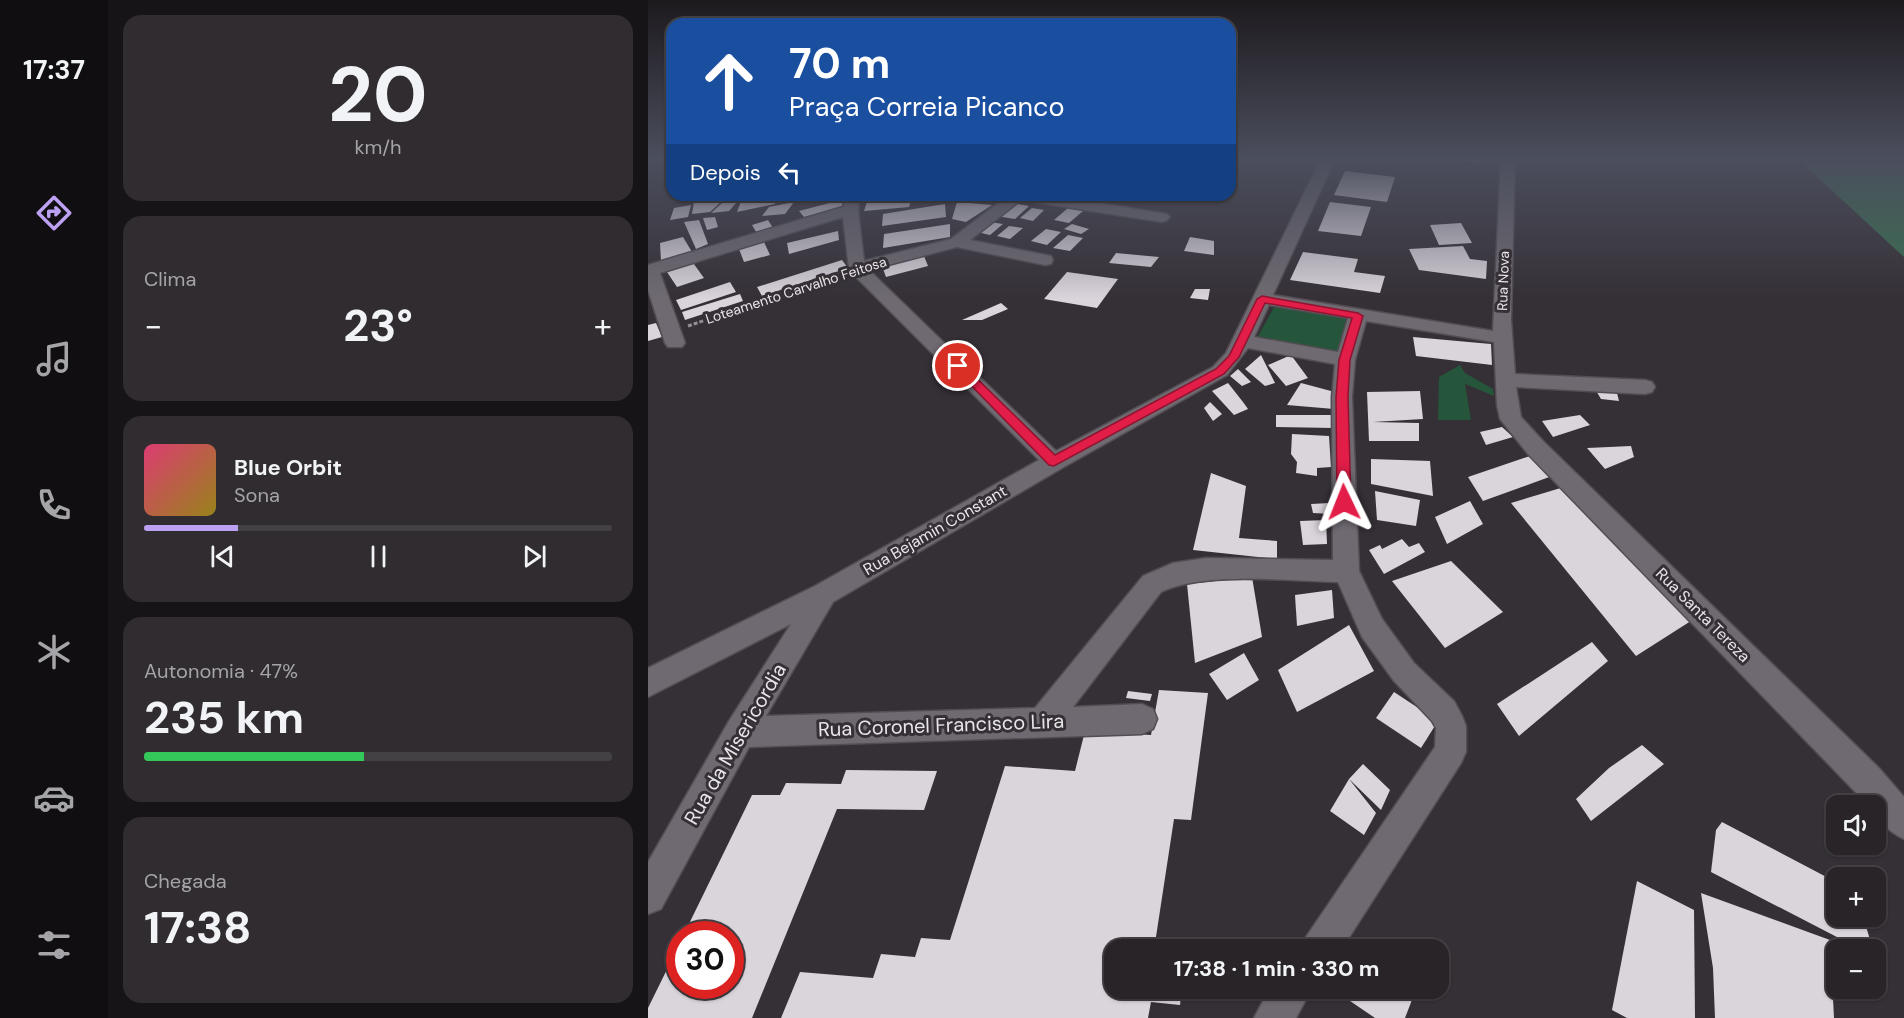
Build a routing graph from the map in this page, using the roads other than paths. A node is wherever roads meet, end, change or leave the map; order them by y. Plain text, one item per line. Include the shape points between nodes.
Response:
1 (844, 205) edge
2 (851, 205) edge
3 (1006, 205) edge
4 (1080, 205) edge
5 (1128, 205) edge
6 (1307, 205) edge
7 (1506, 205) edge
8 (1122, 211) junction
9 (1162, 217) dead end
10 (957, 242) junction
11 (1045, 260) dead end
12 (857, 267) junction
13 (649, 270) edge
14 (1262, 299) junction
15 (1358, 316) junction
16 (673, 337) road end
17 (1502, 338) junction
18 (1243, 341) junction
19 (1345, 360) junction
20 (1645, 387) dead end
21 (1507, 393) junction
22 (1054, 462) junction
23 (1346, 571) junction
24 (825, 594) junction
25 (648, 683) edge
26 (1143, 719) dead end
27 (1044, 720) junction
28 (740, 732) junction
29 (1904, 822) edge
30 (648, 896) edge
31 (1326, 939) edge
32 (1286, 999) edge
33 (1274, 1018) edge

1 - 13 street
2 - 12 street
3 - 10 street, Loteamento Carvalho Feitosa
4 - 8 street
5 - 8 street
6 - 14 street
7 - 17 street, Rua Nova
8 - 9 street
10 - 11 street, Loteamento Carvalho Feitosa
10 - 12 street, Loteamento Carvalho Feitosa
12 - 22 street
13 - 16 street
14 - 15 street
14 - 18 street
15 - 17 street
15 - 19 street
17 - 21 street, Rua Nova
18 - 19 street
18 - 22 street, Rua Bejamin Constant via 1220,371
19 - 23 street via 1342,397
20 - 21 street
21 - 29 street, Rua Santa Tereza via 1511,419 1529,440 1868,779
22 - 24 street, Rua Bejamin Constant
23 - 27 street via 1206,569 1173,574 1152,584
23 - 31 street via 1372,628 1404,672 1443,711 1451,726 1450,752
24 - 25 street, Rua Bejamin Constant
24 - 28 street, Rua da Misericordia
26 - 27 street, Rua Coronel Francisco Lira
27 - 28 street, Rua Coronel Francisco Lira
28 - 30 street, Rua da Misericordia
32 - 33 street

